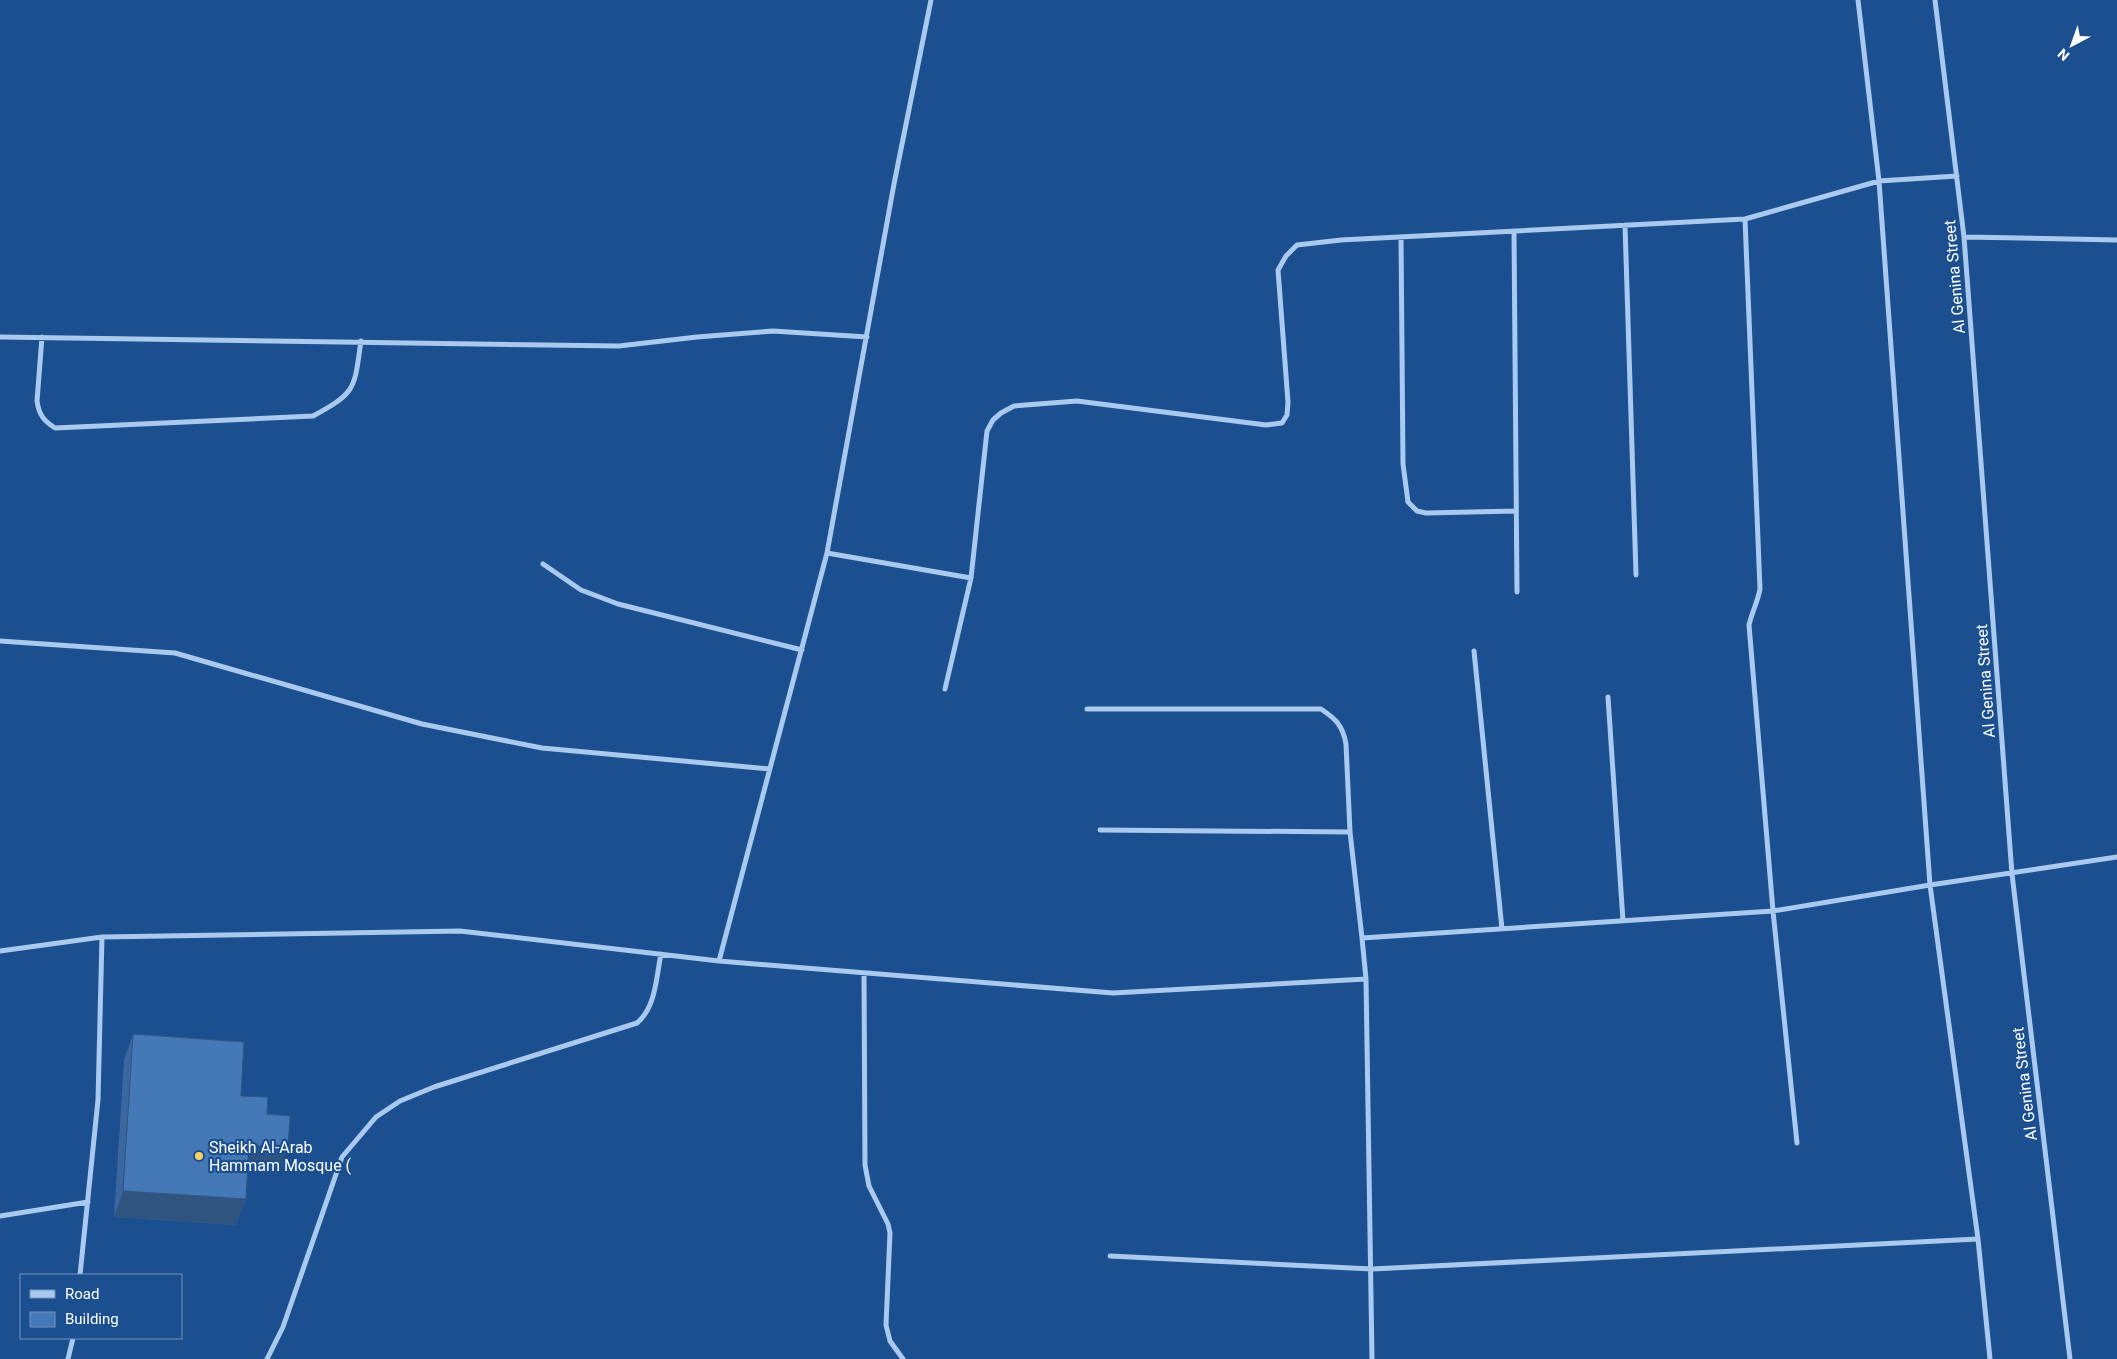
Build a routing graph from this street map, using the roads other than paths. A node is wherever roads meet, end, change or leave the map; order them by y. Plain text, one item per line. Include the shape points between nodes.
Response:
1 (931, 0) edge
2 (1858, 0) edge
3 (1935, 0) edge
4 (1957, 176) junction
5 (1879, 181) junction
6 (1745, 219) junction
7 (1625, 225) junction
8 (1514, 231) junction
9 (1401, 237) junction
10 (1964, 238) junction
11 (2117, 240) edge
12 (867, 336) junction
13 (0, 337) edge
14 (42, 337) junction
15 (361, 342) junction
16 (1516, 511) junction
17 (827, 552) junction
18 (544, 564) dead end
19 (1636, 575) dead end
20 (971, 578) junction
21 (1517, 592) dead end
22 (0, 641) edge
23 (802, 650) junction
24 (1474, 652) dead end
25 (945, 690) dead end
26 (1608, 697) dead end
27 (1087, 709) dead end
28 (770, 770) junction
29 (1100, 830) dead end
30 (1350, 832) junction
31 (2117, 857) edge
32 (2012, 874) junction
33 (1930, 885) junction
34 (1773, 912) junction
35 (1623, 921) junction
36 (1502, 929) junction
37 (102, 937) junction
38 (1362, 938) junction
39 (0, 951) edge
40 (661, 954) junction
41 (719, 962) junction
42 (864, 972) junction
43 (1366, 979) junction
44 (1797, 1143) dead end
45 (88, 1202) junction
46 (0, 1216) edge
47 (1978, 1239) junction
48 (1110, 1256) dead end
49 (1372, 1269) junction
50 (80, 1274) edge
51 (73, 1339) edge
52 (68, 1359) edge
53 (267, 1359) edge
54 (903, 1359) edge
55 (1372, 1359) edge
56 (1990, 1359) edge
57 (2070, 1359) edge

1 - 12 street
2 - 5 street
3 - 4 street, Al Genina Street
4 - 5 street
4 - 10 street, Al Genina Street
5 - 6 street
5 - 33 street
6 - 7 street
6 - 34 street via 1760,589 1749,625
7 - 8 street
7 - 19 street
8 - 9 street
8 - 16 street
9 - 16 street via 1403,464 1408,502 1417,511 1426,513
9 - 20 street via 1313,242 1296,245 1286,256 1278,270 1288,402 1287,415 1282,423 1266,425 1077,401 1014,406 1001,413 987,431
10 - 11 street
10 - 32 street, Al Genina Street
12 - 15 street via 773,331 618,346
12 - 17 street
13 - 14 street
14 - 15 street
14 - 15 street via 36,401 44,420 55,428 313,416 340,401 355,383
16 - 21 street
17 - 20 street
17 - 23 street
18 - 23 street via 581,590 618,604
20 - 25 street
22 - 28 street via 175,653 422,724 542,748
23 - 28 street
24 - 36 street
26 - 35 street
27 - 30 street via 1321,709 1343,730
28 - 41 street
29 - 30 street
30 - 38 street
31 - 32 street
32 - 33 street
32 - 57 street, Al Genina Street
33 - 34 street
33 - 47 street
34 - 35 street
34 - 44 street
35 - 36 street
36 - 38 street
37 - 39 street
37 - 40 street via 460,931
37 - 45 street via 98,1100
38 - 43 street
40 - 41 street
40 - 53 street via 652,1004 637,1022 434,1087 400,1101 376,1118 342,1157 283,1327
41 - 42 street
42 - 43 street via 1113,993
42 - 54 street via 865,1165 869,1186 890,1233 886,1325 890,1340
43 - 49 street
45 - 46 street
45 - 50 street
47 - 49 street
47 - 56 street
48 - 49 street
49 - 55 street
51 - 52 street

